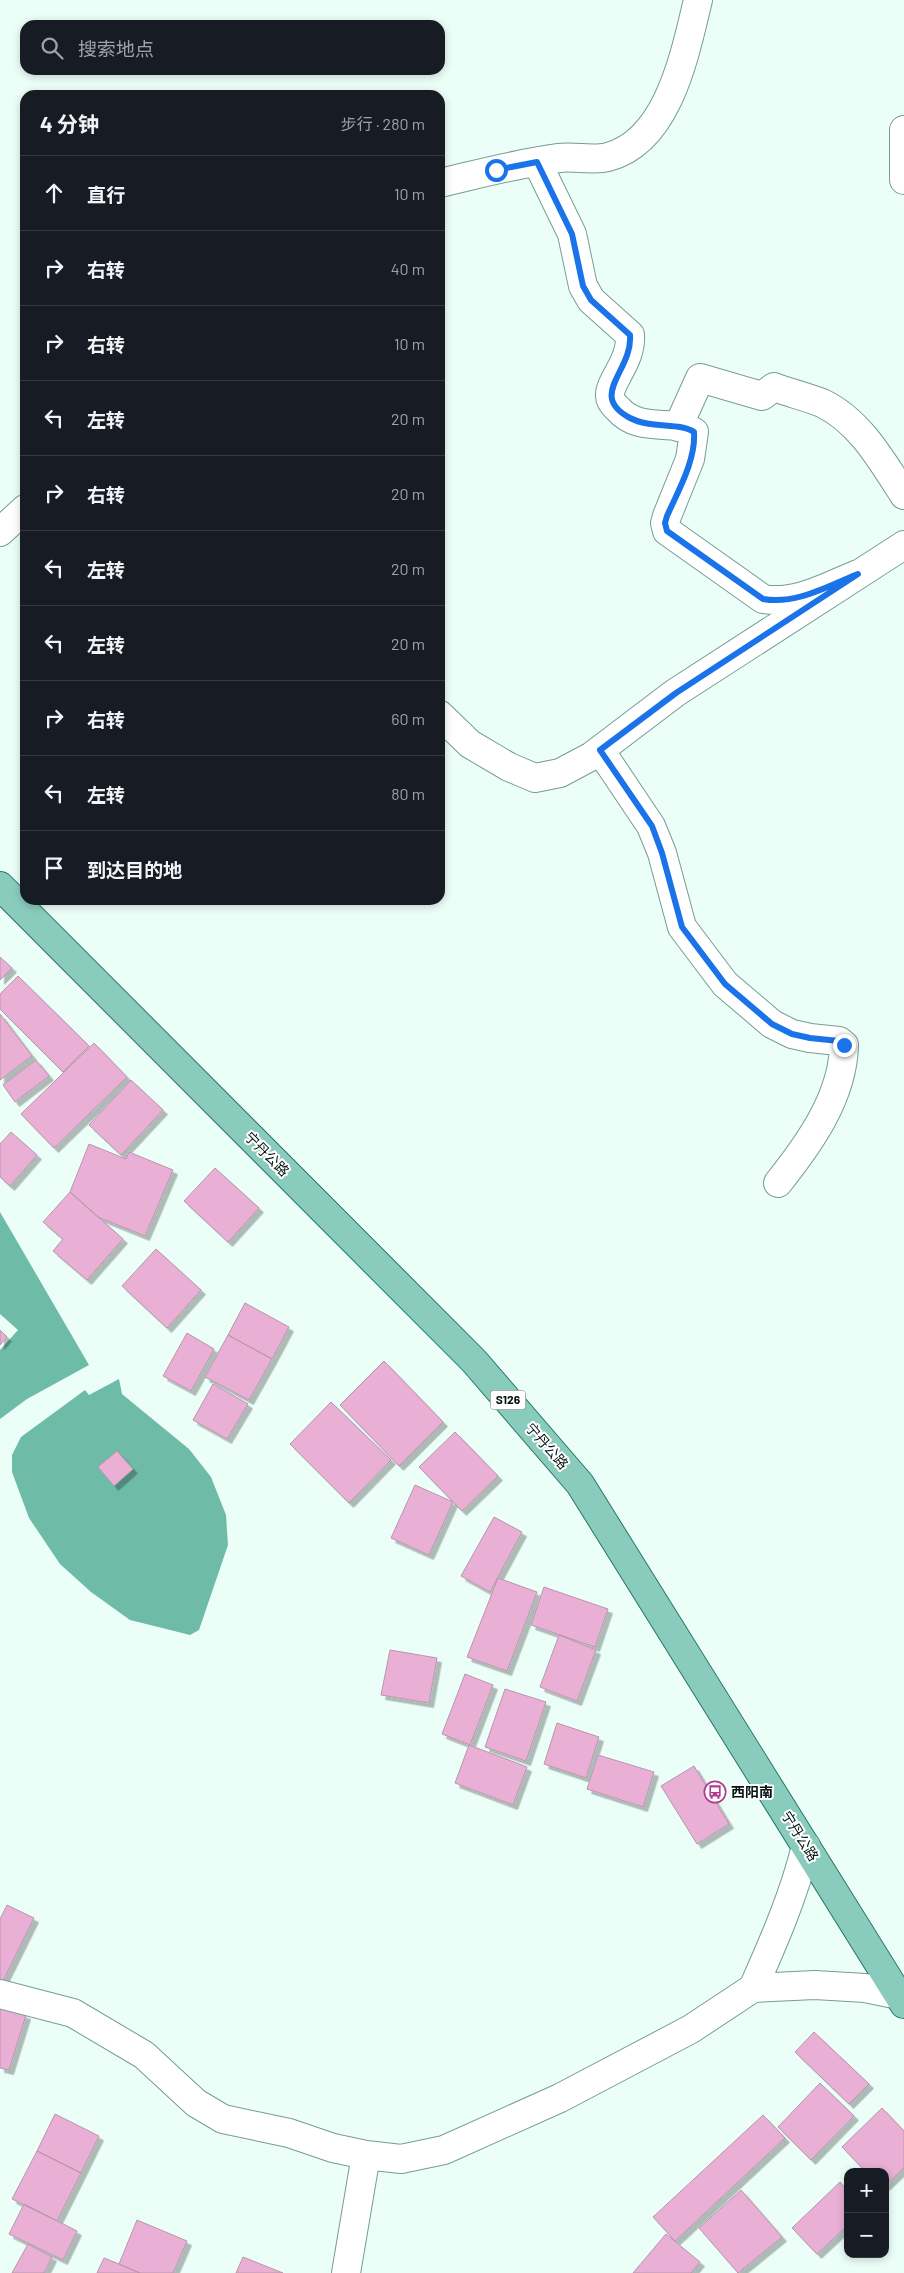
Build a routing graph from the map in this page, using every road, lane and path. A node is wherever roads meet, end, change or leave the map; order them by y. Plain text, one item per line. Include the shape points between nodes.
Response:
1 (698, 0) edge
2 (904, 130) edge
3 (537, 162) junction
4 (904, 180) edge
5 (445, 182) edge
6 (678, 427) junction
7 (904, 495) edge
8 (20, 514) edge
9 (0, 532) edge
10 (904, 545) edge
11 (858, 574) junction
12 (445, 720) edge
13 (600, 750) junction
14 (0, 886) edge
15 (778, 1183) dead end
16 (806, 1846) junction
17 (753, 1988) junction
18 (0, 1994) edge
19 (901, 2000) edge
20 (366, 2155) junction
21 (346, 2273) edge

1 - 3 street via 673,91 652,125 629,150 606,158 561,157
2 - 4 street
3 - 5 street
3 - 6 street via 572,234 583,286 591,300 630,335 631,348 612,389 612,404 633,420 651,426
6 - 7 street via 700,378 762,396 774,387 823,404 852,423
6 - 11 street via 688,427 694,432 694,440 665,523 667,531 676,540 763,599 776,602 798,598
8 - 9 street
10 - 11 street
11 - 13 street via 676,693
12 - 13 street via 470,744 535,778 560,773
13 - 15 street via 652,826 682,927 725,984 772,1024 792,1034 839,1041 844,1045 838,1082 824,1116
14 - 16 main road, 宁丹公路 / S126 via 474,1360 580,1484
16 - 17 street via 790,1901
16 - 19 main road, 宁丹公路 / S126
17 - 19 street via 815,1985 865,1988
17 - 20 street via 691,2029 493,2130 444,2150 400,2159
18 - 20 street via 73,2013 144,2055 196,2103 223,2119 289,2133
20 - 21 street

